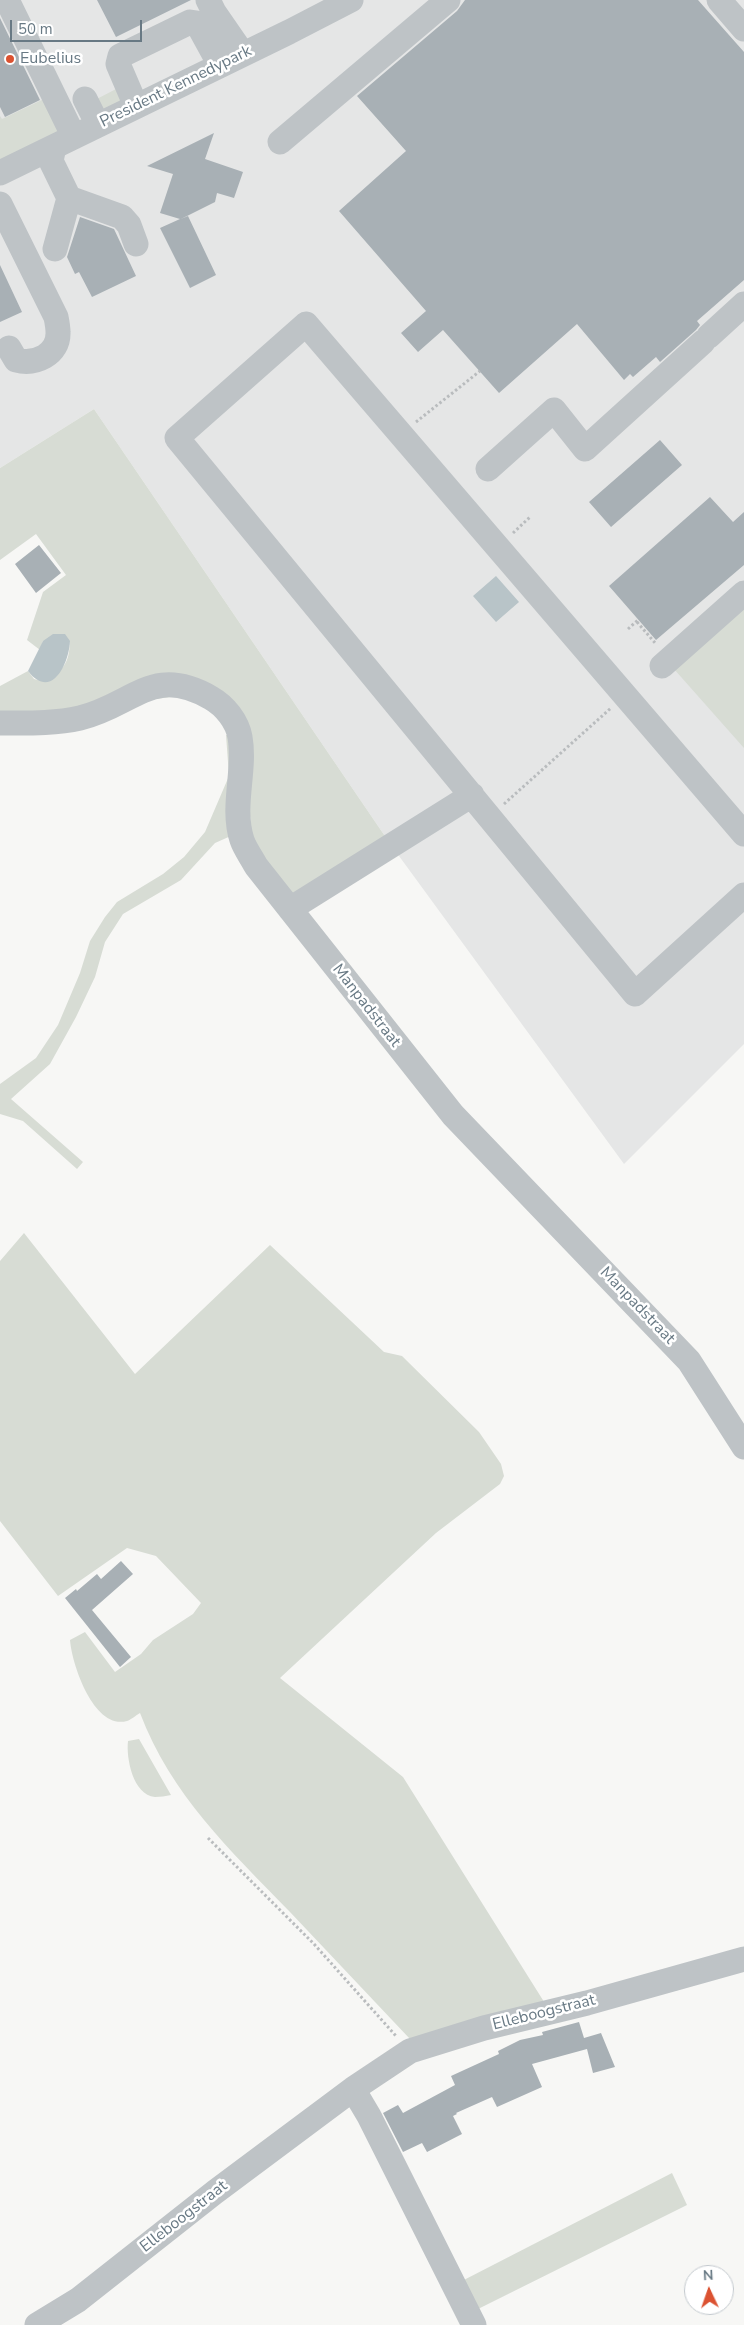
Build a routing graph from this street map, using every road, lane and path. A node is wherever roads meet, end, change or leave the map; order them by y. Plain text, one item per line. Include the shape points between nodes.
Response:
1 (8, 0) edge
2 (208, 0) edge
3 (351, 0) edge
4 (448, 0) edge
5 (719, 0) edge
6 (744, 29) edge
7 (243, 54) junction
8 (220, 65) junction
9 (85, 98) dead end
10 (136, 106) junction
11 (98, 125) junction
12 (64, 142) junction
13 (280, 142) dead end
14 (0, 173) edge
15 (69, 198) junction
16 (0, 204) edge
17 (6, 233) edge
18 (136, 244) dead end
19 (55, 250) dead end
20 (744, 304) edge
21 (9, 348) dead end
22 (480, 371) dead end
23 (411, 425) dead end
24 (488, 469) dead end
25 (530, 517) dead end
26 (510, 535) dead end
27 (744, 593) edge
28 (628, 629) dead end
29 (666, 663) joint
30 (626, 696) junction
31 (0, 723) edge
32 (472, 795) junction
33 (489, 816) junction
34 (739, 818) edge
35 (744, 895) edge
36 (290, 909) junction
37 (744, 1447) edge
38 (208, 1838) dead end
39 (744, 1959) edge
40 (410, 2051) junction
41 (353, 2089) junction
42 (37, 2325) edge
43 (474, 2325) edge

1 - 12 street
2 - 7 street
3 - 7 street, President Kennedypark
4 - 13 street
5 - 6 street
7 - 8 street, President Kennedypark
8 - 10 street, President Kennedypark
8 - 10 street via 198,23 190,22 120,56 118,64
9 - 11 street
10 - 11 street, President Kennedypark
11 - 12 street, President Kennedypark
12 - 14 street, President Kennedypark
12 - 15 street via 51,161
15 - 18 street via 122,217 129,225
15 - 19 street
16 - 17 street
17 - 21 street via 56,317 59,333 55,346 35,362 16,360
20 - 24 street via 586,449 554,410
22 - 23 path
25 - 26 path
27 - 29 street
28 - 29 path via 637,621
30 - 32 street via 306,324 177,438
30 - 33 path
30 - 34 street
31 - 36 street, Manpadstraat via 79,718 163,685 179,684 215,700 226,710 240,735 242,762 238,815 242,840 256,866
32 - 33 street
32 - 36 street
33 - 35 street via 635,994
36 - 37 street, Manpadstraat via 453,1115 689,1361
38 - 40 path via 314,1944
39 - 40 street, Elleboogstraat via 588,2003 484,2028
40 - 41 street, Elleboogstraat
41 - 42 street, Elleboogstraat via 78,2300
41 - 43 street

